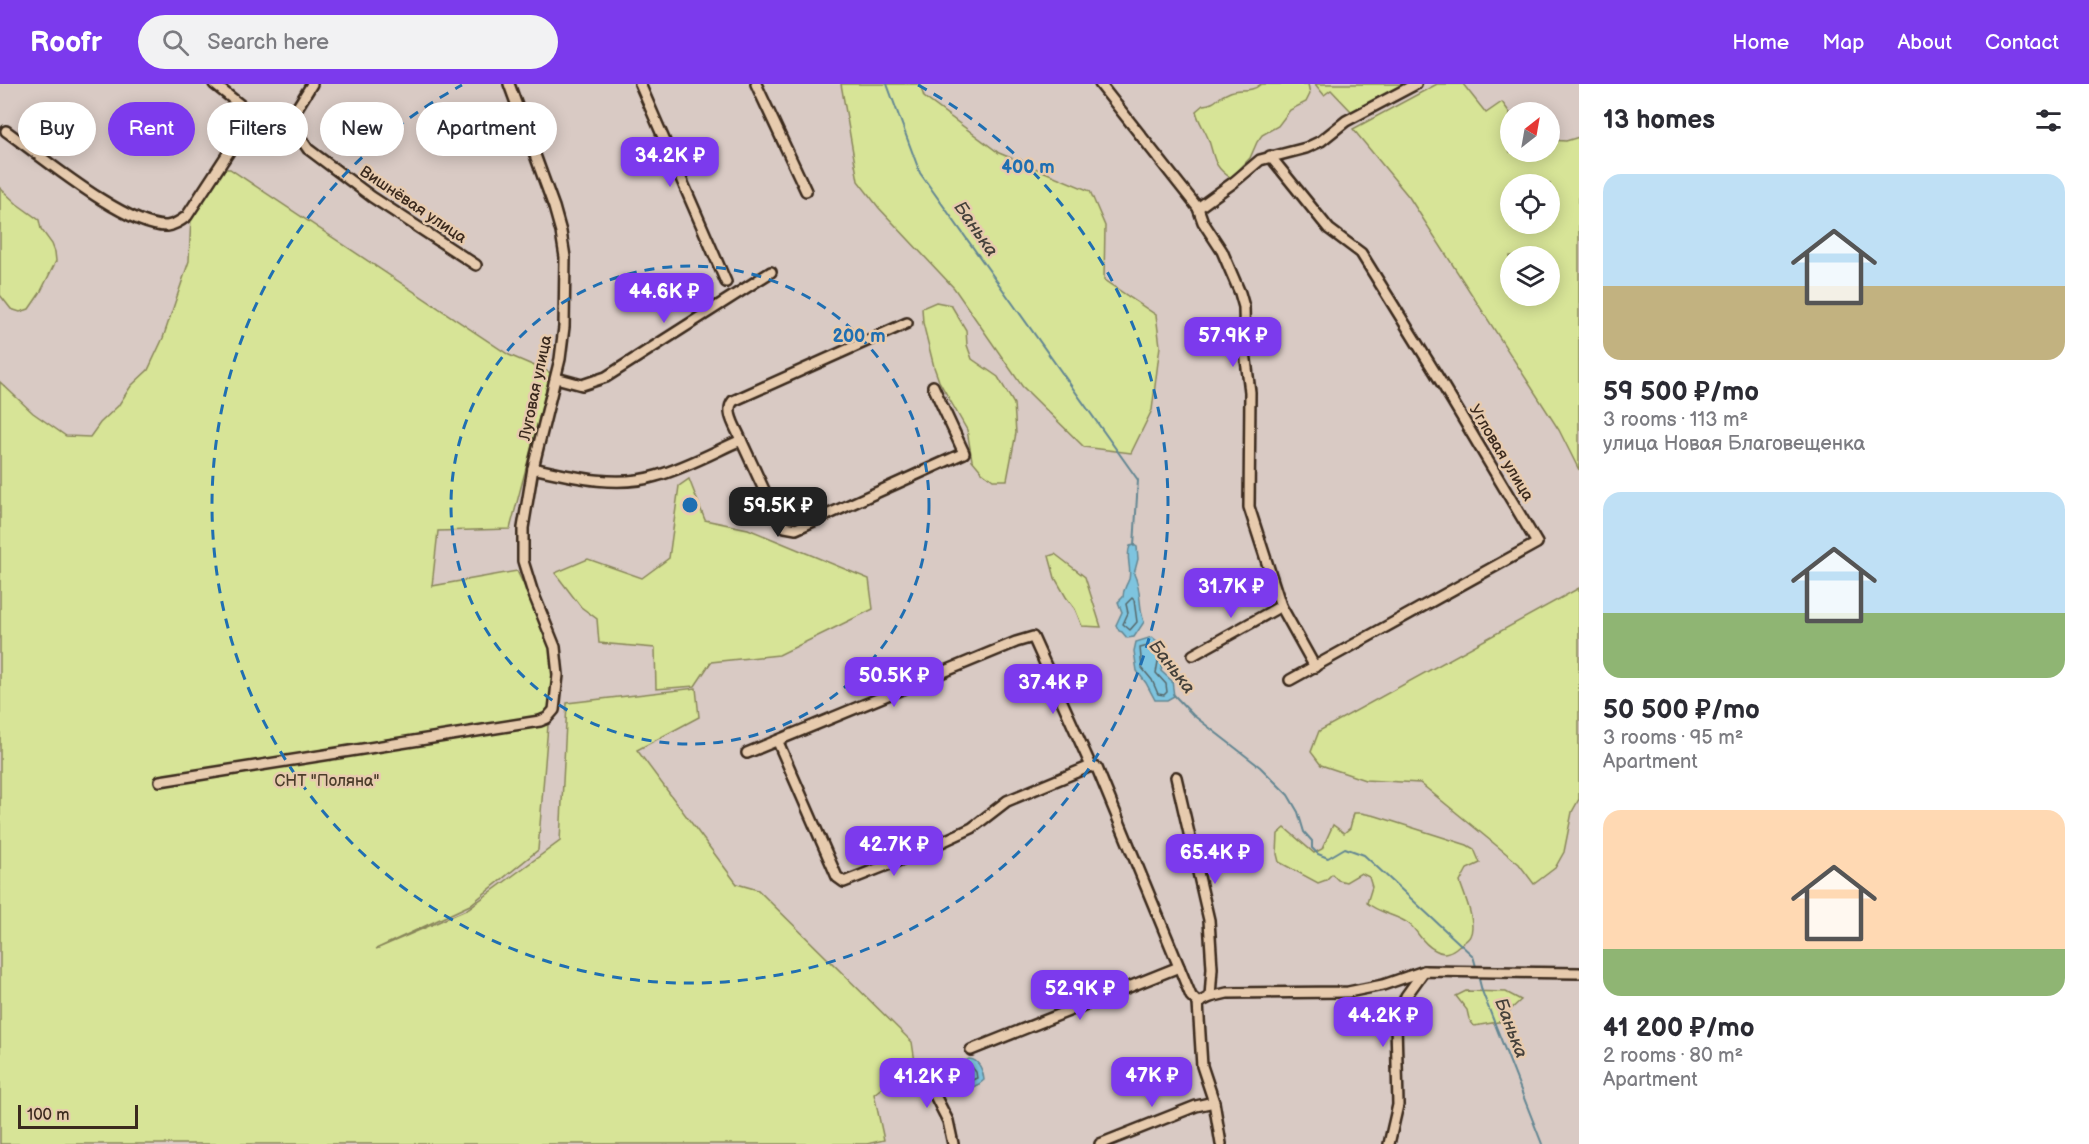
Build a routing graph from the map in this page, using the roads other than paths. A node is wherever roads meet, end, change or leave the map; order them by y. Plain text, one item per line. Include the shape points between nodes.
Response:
1 (214, 84) edge
2 (312, 84) edge
3 (509, 84) edge
4 (640, 84) edge
5 (756, 84) edge
6 (1100, 84) edge
7 (1416, 84) edge
8 (236, 102) edge
9 (301, 102) edge
10 (6, 131) dead end
11 (308, 149) edge
12 (227, 156) edge
13 (1270, 156) junction
14 (806, 190) dead end
15 (1198, 208) junction
16 (476, 265) dead end
17 (771, 272) dead end
18 (726, 282) dead end
19 (907, 324) dead end
20 (556, 378) junction
21 (933, 386) dead end
22 (741, 440) junction
23 (533, 468) junction
24 (1281, 606) junction
25 (1193, 655) dead end
26 (1315, 667) junction
27 (1290, 680) dead end
28 (778, 742) junction
29 (747, 753) dead end
30 (1091, 766) junction
31 (1176, 777) dead end
32 (160, 781) dead end
33 (1179, 967) junction
34 (1424, 970) junction
35 (1579, 973) edge
36 (1209, 997) junction
37 (1198, 1003) junction
38 (971, 1050) dead end
39 (920, 1066) dead end
40 (1214, 1102) junction
41 (953, 1144) edge
42 (1100, 1144) edge
43 (1221, 1144) edge
44 (1389, 1144) edge

1 - 8 street
2 - 9 street
3 - 20 street, Луговая улица via 561,232 565,257 564,327
4 - 18 street
5 - 14 street
6 - 15 street
7 - 13 street via 1346,121 1321,141
10 - 12 street via 129,217 168,226 188,216
11 - 16 street, Вишнёвая улица via 372,197
13 - 15 street
13 - 26 street, Угловая улица via 1329,229 1361,253 1537,543
15 - 24 street via 1222,251 1244,307 1250,392 1249,507
17 - 20 street via 606,377 582,385
19 - 22 street via 733,402 729,411
20 - 23 street, Луговая улица
21 - 22 street via 964,453 796,529 785,527 777,518
22 - 23 street via 656,477 629,481 605,481
23 - 32 street, Луговая улица via 523,528 523,561 555,647 556,699 547,718
24 - 25 street
24 - 26 street
26 - 27 street, Угловая улица
28 - 29 street
28 - 30 street via 1033,637
28 - 30 street via 837,877 844,882 972,828 1007,801
30 - 33 street via 1097,768
31 - 36 street via 1209,920
33 - 37 street
33 - 38 street
34 - 35 street
34 - 36 street via 1383,985 1348,992 1227,993
34 - 44 street via 1406,996 1396,1023 1398,1105
36 - 37 street
37 - 40 street via 1202,1066
39 - 41 street via 948,1121
40 - 42 street
40 - 43 street

